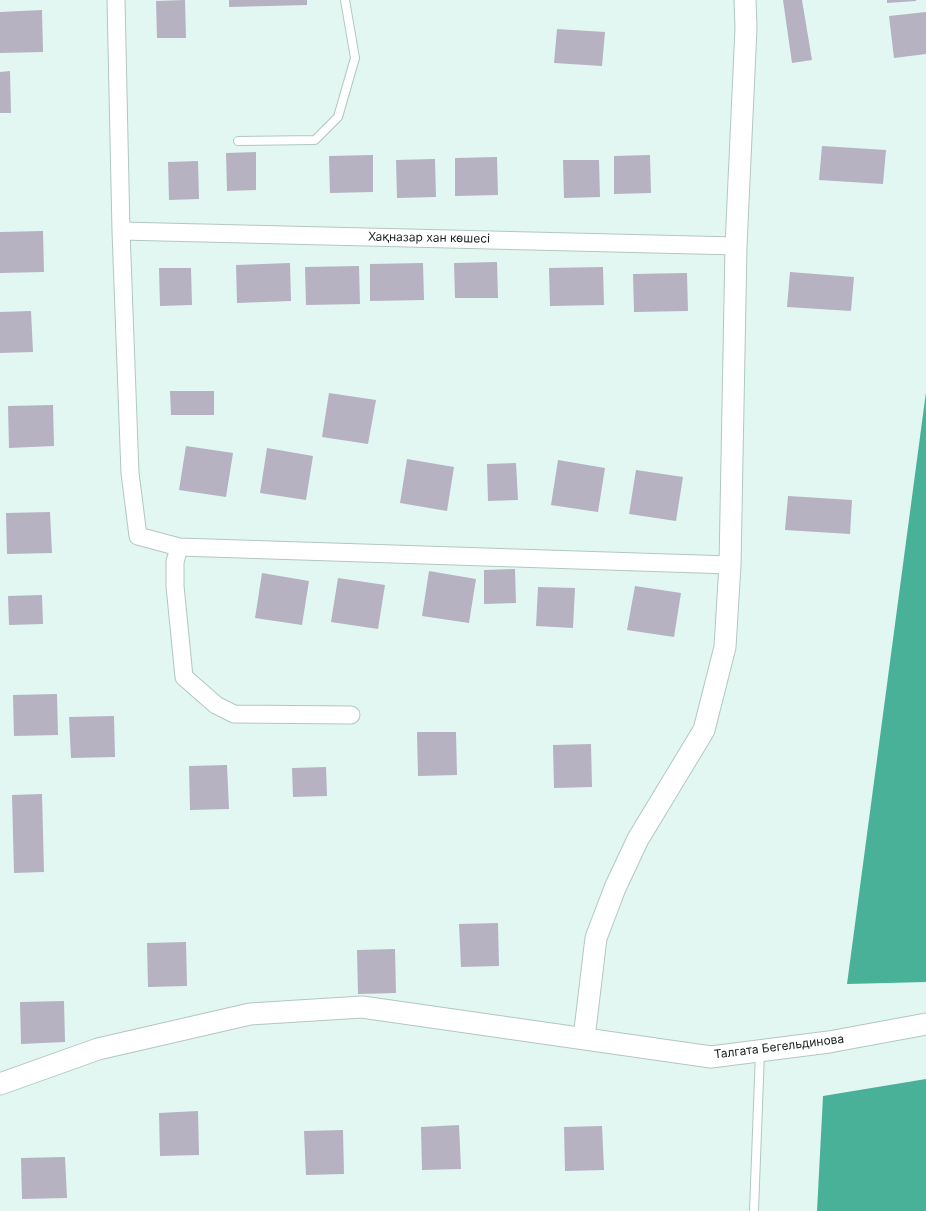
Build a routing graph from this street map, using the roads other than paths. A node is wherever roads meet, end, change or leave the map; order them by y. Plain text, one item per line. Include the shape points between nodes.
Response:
1 (116, 0) edge
2 (344, 0) edge
3 (745, 0) edge
4 (238, 142) dead end
5 (122, 231) junction
6 (736, 246) junction
7 (179, 547) junction
8 (730, 565) junction
9 (351, 715) dead end
10 (926, 1024) edge
11 (584, 1038) junction
12 (760, 1050) junction
13 (0, 1084) edge
14 (754, 1211) edge

1 - 5 street
2 - 4 lane via 355,58 338,117 315,140
3 - 6 street via 746,28
5 - 6 street, Хақназар хан көшесі
5 - 7 street via 130,473 138,536
6 - 8 street
7 - 8 street
7 - 9 street via 175,562 175,586 184,677 216,705 234,714
8 - 11 street via 725,647 704,730 638,839 614,888 596,938
10 - 12 street, Талгата Бегельдинова via 829,1042
11 - 12 street, Талгата Бегельдинова via 710,1057
11 - 13 street, Талгата Бегельдинова via 362,1007 250,1014 98,1049
12 - 14 lane

